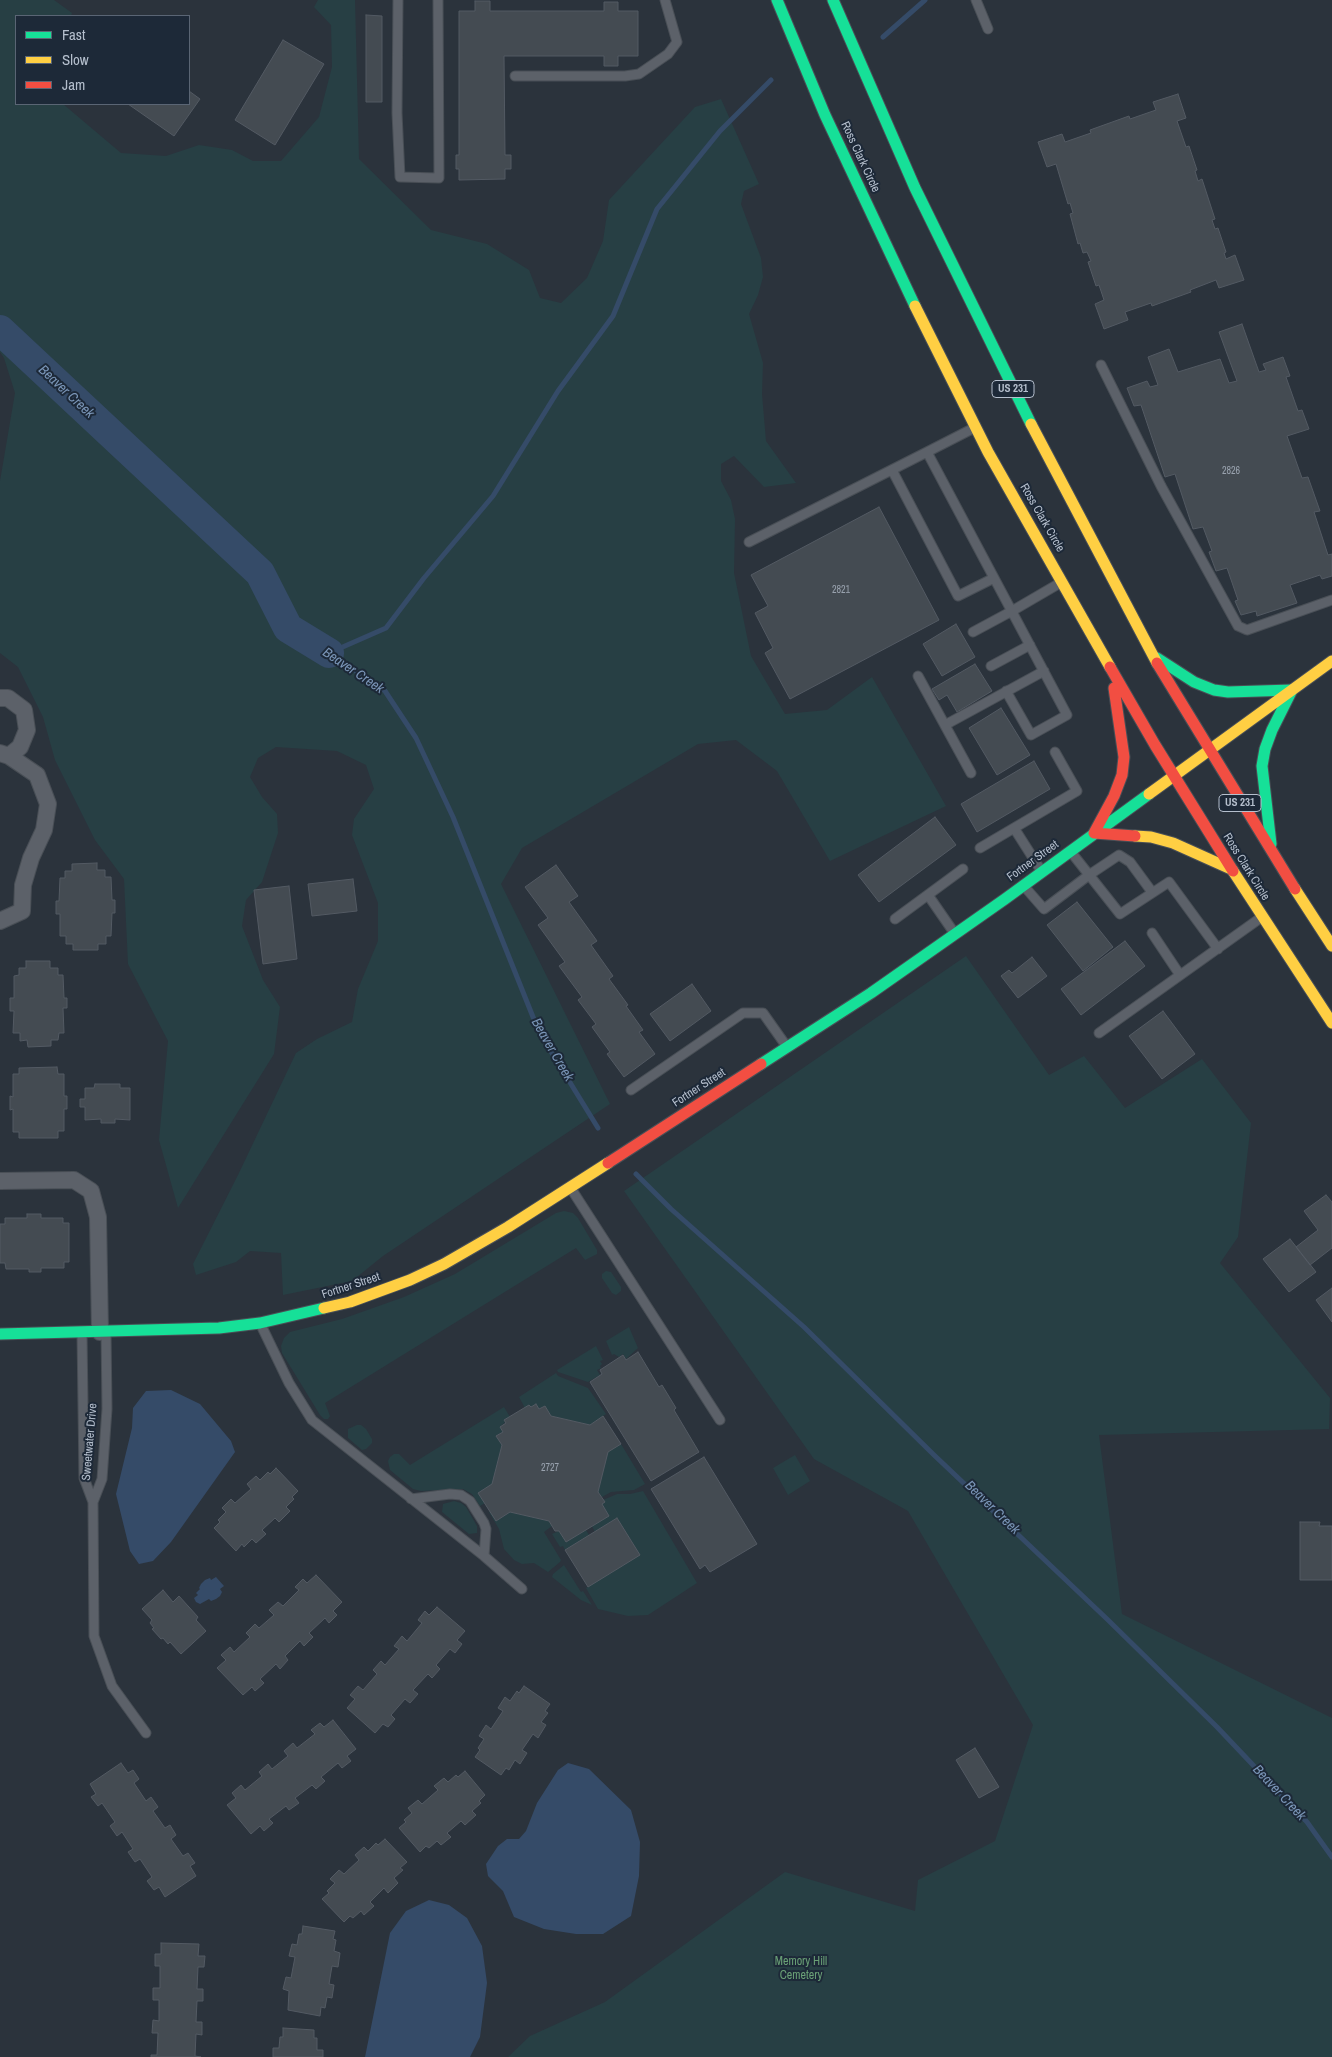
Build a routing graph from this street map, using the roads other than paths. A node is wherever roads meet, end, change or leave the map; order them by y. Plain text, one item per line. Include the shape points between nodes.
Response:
1 (398, 0) edge
2 (438, 0) edge
3 (665, 0) edge
4 (777, 0) edge
5 (833, 0) edge
6 (976, 0) edge
7 (988, 29) dead end
8 (515, 76) dead end
9 (1101, 365) dead end
10 (974, 427) junction
11 (927, 452) junction
12 (892, 470) junction
13 (749, 542) dead end
14 (994, 578) junction
15 (1062, 582) junction
16 (1332, 600) edge
17 (1012, 612) junction
18 (973, 632) dead end
19 (1030, 645) junction
20 (1153, 656) junction
21 (1332, 661) edge
22 (991, 666) dead end
23 (1111, 669) junction
24 (1044, 671) junction
25 (918, 676) dead end
26 (1292, 690) junction
27 (1006, 691) junction
28 (0, 698) edge
29 (945, 725) junction
30 (1209, 750) junction
31 (1055, 752) dead end
32 (5, 755) edge
33 (971, 773) dead end
34 (1174, 776) junction
35 (1014, 828) junction
36 (1094, 833) junction
37 (980, 848) dead end
38 (1070, 851) junction
39 (1272, 854) junction
40 (963, 869) dead end
41 (1231, 869) junction
42 (1042, 872) junction
43 (1089, 875) junction
44 (1023, 885) junction
45 (1152, 892) junction
46 (928, 895) junction
47 (1262, 918) junction
48 (895, 919) dead end
49 (0, 922) edge
50 (1152, 933) dead end
51 (955, 934) junction
52 (1332, 946) edge
53 (1218, 949) junction
54 (1180, 975) junction
55 (1332, 1023) edge
56 (1099, 1033) dead end
57 (788, 1047) junction
58 (631, 1090) dead end
59 (0, 1181) edge
60 (570, 1187) junction
61 (260, 1323) junction
62 (82, 1332) junction
63 (103, 1332) junction
64 (0, 1334) edge
65 (720, 1420) dead end
66 (411, 1500) junction
67 (93, 1502) junction
68 (484, 1556) junction
69 (522, 1589) dead end
70 (146, 1734) dead end

1 - 2 lane via 400,177 439,178
3 - 8 lane via 677,42 668,54 639,74
4 - 10 main road, Ross Clark Circle via 825,115
5 - 20 main road, US 231 via 915,188 1012,387
6 - 7 lane
9 - 16 lane via 1161,486 1238,626 1247,630
10 - 11 lane
10 - 15 main road, Ross Clark Circle
11 - 12 lane
11 - 14 lane
12 - 13 lane
12 - 14 lane via 958,596
14 - 17 lane
15 - 17 lane
15 - 23 main road, Ross Clark Circle
17 - 18 lane
17 - 19 lane
19 - 22 lane
19 - 24 lane
20 - 26 main road via 1194,682 1214,690
20 - 30 main road, US 231
21 - 26 main road, Fortner Street
23 - 34 main road, Ross Clark Circle
23 - 36 main road via 1124,757 1122,775 1114,796
24 - 27 lane
24 - 27 lane via 1067,715 1031,735
25 - 29 lane
26 - 30 main road, Fortner Street
26 - 39 main road via 1272,730 1262,766
27 - 29 lane
28 - 32 street via 8,698 24,710 27,730 20,747
29 - 33 lane
30 - 34 main road, Fortner Street
30 - 39 main road, US 231
31 - 35 lane via 1077,791
32 - 49 street via 37,775 48,804 44,830 22,885 22,912
34 - 36 main road, Fortner Street
34 - 41 main road, Ross Clark Circle
35 - 37 lane
35 - 42 lane
36 - 38 main road, Fortner Street
36 - 41 main road via 1151,837 1174,843
38 - 42 main road, Fortner Street
38 - 43 lane
39 - 52 main road, US 231
40 - 46 lane
41 - 47 main road, Ross Clark Circle
42 - 44 main road, Fortner Street
43 - 44 lane via 1044,909
43 - 45 lane via 1119,855 1130,862
43 - 45 lane via 1120,914
44 - 51 main road, Fortner Street
45 - 53 lane via 1169,882
46 - 48 lane
46 - 51 lane
47 - 53 lane
47 - 55 main road, Ross Clark Circle
50 - 54 lane
51 - 57 main road, Fortner Street
53 - 54 lane
54 - 56 lane
57 - 58 lane via 763,1014 743,1013
57 - 60 main road, Fortner Street
59 - 63 street via 74,1180 91,1191 98,1217
60 - 61 main road, Fortner Street via 477,1246 410,1280 336,1306
60 - 65 lane
61 - 63 main road, Fortner Street via 219,1328
61 - 66 lane via 289,1383 312,1420
62 - 63 main road, Fortner Street
62 - 64 main road, Fortner Street
62 - 67 lane, Sweetwater Drive via 84,1478
63 - 67 lane, Sweetwater Drive via 107,1409 102,1479
66 - 68 lane
66 - 68 lane via 450,1494 461,1495 470,1501 484,1523
67 - 70 lane via 94,1636 112,1686
68 - 69 lane

